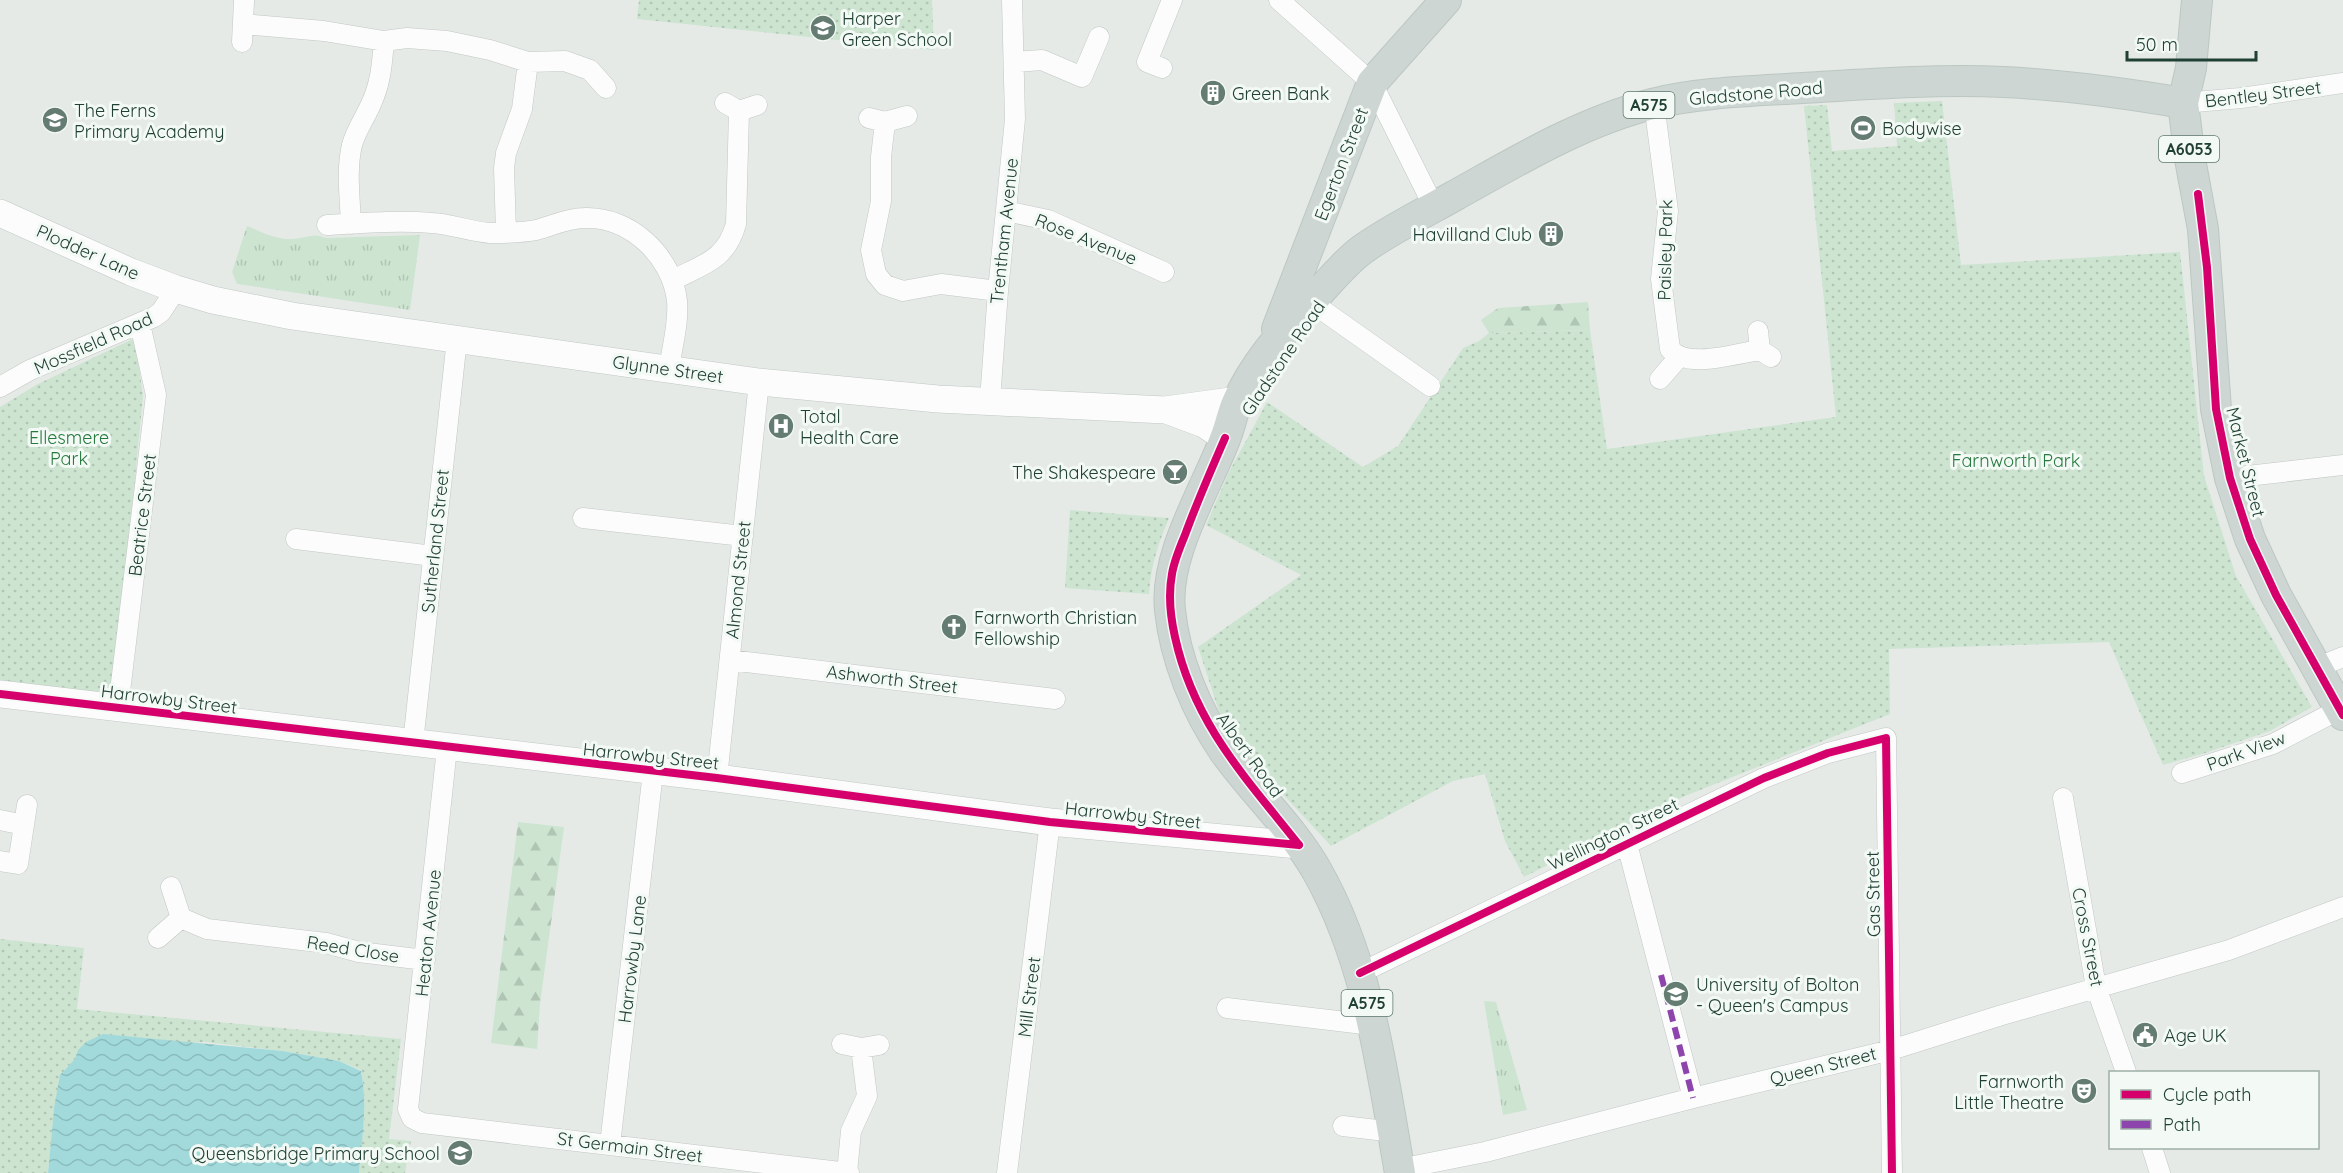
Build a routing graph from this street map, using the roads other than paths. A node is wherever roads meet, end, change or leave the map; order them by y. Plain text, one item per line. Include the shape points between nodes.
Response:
1 (1012, 0) edge
2 (1172, 0) edge
3 (1279, 0) edge
4 (1446, 0) edge
5 (2197, 0) edge
6 (244, 1) edge
7 (1099, 37) dead end
8 (384, 41) junction
9 (528, 62) junction
10 (1014, 62) junction
11 (1162, 68) dead end
12 (1372, 83) junction
13 (2343, 83) edge
14 (606, 88) dead end
15 (1654, 103) junction
16 (2183, 103) junction
17 (740, 106) dead end
18 (907, 116) dead end
19 (1434, 207) junction
20 (1006, 211) junction
21 (0, 213) edge
22 (351, 224) junction
23 (327, 225) dead end
24 (506, 232) junction
25 (1164, 272) dead end
26 (673, 280) junction
27 (176, 289) junction
28 (998, 291) junction
29 (1315, 304) junction
30 (140, 324) junction
31 (457, 339) junction
32 (1763, 346) dead end
33 (1269, 349) junction
34 (1678, 357) junction
35 (669, 369) junction
36 (1660, 379) dead end
37 (759, 382) junction
38 (1430, 386) dead end
39 (0, 387) edge
40 (990, 400) junction
41 (1238, 400) junction
42 (1165, 410) junction
43 (1225, 438) junction
44 (2343, 465) edge
45 (2230, 478) junction
46 (583, 518) dead end
47 (743, 536) junction
48 (296, 539) dead end
49 (433, 556) junction
50 (730, 660) junction
51 (2330, 662) edge
52 (0, 694) edge
53 (1055, 699) dead end
54 (118, 708) junction
55 (2341, 712) edge
56 (1886, 738) joint
57 (412, 743) junction
58 (447, 747) junction
59 (653, 772) junction
60 (2182, 773) dead end
61 (717, 778) junction
62 (2063, 798) dead end
63 (27, 805) dead end
64 (1273, 812) junction
65 (0, 820) edge
66 (1050, 822) junction
67 (24, 825) junction
68 (1232, 840) junction
69 (1627, 844) junction
70 (1299, 845) junction
71 (0, 861) edge
72 (171, 887) dead end
73 (2343, 907) edge
74 (181, 918) junction
75 (158, 938) dead end
76 (425, 960) junction
77 (1360, 973) junction
78 (2096, 987) junction
79 (1227, 1008) dead end
80 (1372, 1025) junction
81 (860, 1046) dead end
82 (1891, 1050) junction
83 (2126, 1071) edge
84 (1693, 1098) junction
85 (412, 1118) joint
86 (1343, 1126) dead end
87 (1394, 1132) junction
88 (610, 1145) junction
89 (2152, 1149) edge
90 (1400, 1171) edge
91 (848, 1173) edge
92 (1007, 1173) edge
93 (1892, 1173) edge
94 (2160, 1173) edge

1 - 10 street, Trentham Avenue
2 - 11 street via 1147,62
3 - 12 street
4 - 12 main road, Egerton Street / A575
5 - 16 main road, A6053 via 2191,68
6 - 8 street via 243,33 324,31
7 - 10 street via 1082,77 1042,60
8 - 9 street via 447,40
8 - 22 street via 378,87 352,146
9 - 14 street via 595,63
9 - 24 street via 522,109 504,168
10 - 20 street, Trentham Avenue via 1015,119
12 - 19 street
12 - 33 main road, Egerton Street / A575
13 - 16 street, Bentley Street
15 - 16 main road, Gladstone Road / A575 via 1773,90 1991,81 2072,87
15 - 19 main road, Gladstone Road / A575 via 1597,122 1542,147
15 - 34 street, Paisley Park via 1668,211 1661,279 1668,342
16 - 45 main road, Market Street / A6053 via 2203,229 2216,410
17 - 26 street via 732,238 713,260
18 - 28 street via 877,120 881,201 871,250 876,274 890,288 903,291 941,284
19 - 29 main road, Gladstone Road / A575 via 1362,249 1336,273
20 - 25 street, Rose Avenue via 1048,220
20 - 28 street, Trentham Avenue
21 - 27 street, Plodder Lane
22 - 23 street
22 - 24 street via 432,223
24 - 26 street via 535,230 563,220 608,221 630,229 649,245
26 - 35 street via 677,303
27 - 30 street, Mossfield Road via 161,312
27 - 31 street, Glynne Street via 292,316
28 - 40 street, Trentham Avenue
29 - 33 main road, Gladstone Road / A575
29 - 38 street
29 - 43 main road, Gladstone Road / A575 via 1254,408
30 - 39 street, Mossfield Road via 52,360
30 - 54 street, Beatrice Street via 156,395
31 - 35 street, Glynne Street
31 - 49 street, Sutherland Street
32 - 34 street via 1695,360
33 - 41 main road, A575
34 - 36 street
35 - 37 street, Glynne Street
37 - 40 street, Glynne Street via 938,399
37 - 47 street, Almond Street
40 - 42 street, Glynne Street
41 - 42 street, Glynne Street
41 - 43 main road, A575
42 - 43 street, Glynne Street via 1204,424
43 - 64 main road, Albert Road / A575 via 1172,572 1170,613 1179,655 1206,722
44 - 45 street
45 - 51 main road, Market Street / A6053 via 2250,539 2276,595
46 - 47 street via 604,529
47 - 50 street, Almond Street
48 - 49 street
49 - 57 street, Sutherland Street
50 - 53 street, Ashworth Street
50 - 61 street, Almond Street
51 - 55 main road, Market Street / A6053
52 - 54 street, Harrowby Street
54 - 57 street, Harrowby Street
55 - 60 street, Park View via 2273,744
56 - 69 street, Wellington Street via 1828,753 1764,778
56 - 82 street, Gas Street
57 - 58 street, Harrowby Street
58 - 59 street, Harrowby Street
58 - 76 street, Heaton Avenue
59 - 61 street, Harrowby Street
59 - 88 street, Harrowby Lane
61 - 66 street, Harrowby Street
62 - 78 street, Cross Street
63 - 67 street
64 - 68 street
64 - 70 main road, Albert Road / A575
65 - 67 street
66 - 68 street, Harrowby Street
66 - 92 street, Mill Street
67 - 71 street via 18,864
68 - 70 street, Harrowby Street
69 - 77 street, Wellington Street
69 - 84 street
70 - 77 main road, Albert Road / A575 via 1341,921
72 - 74 street
73 - 78 street, Queen Street via 2229,950
74 - 75 street
74 - 76 street, Reed Close via 207,929 279,947 326,944
76 - 85 street, Heaton Avenue via 408,1109
77 - 80 main road, Albert Road / A575
78 - 82 street, Queen Street
78 - 83 street, Cross Street
79 - 80 street
80 - 87 main road, Albert Road / A575
81 - 91 street via 867,1096 851,1131
82 - 84 street, Queen Street
82 - 93 street, Gas Street
84 - 90 street, Queen Street
85 - 88 street, St Germain Street via 422,1123
86 - 87 street
87 - 90 main road, Albert Road / A575
88 - 91 street, St Germain Street
89 - 94 street

